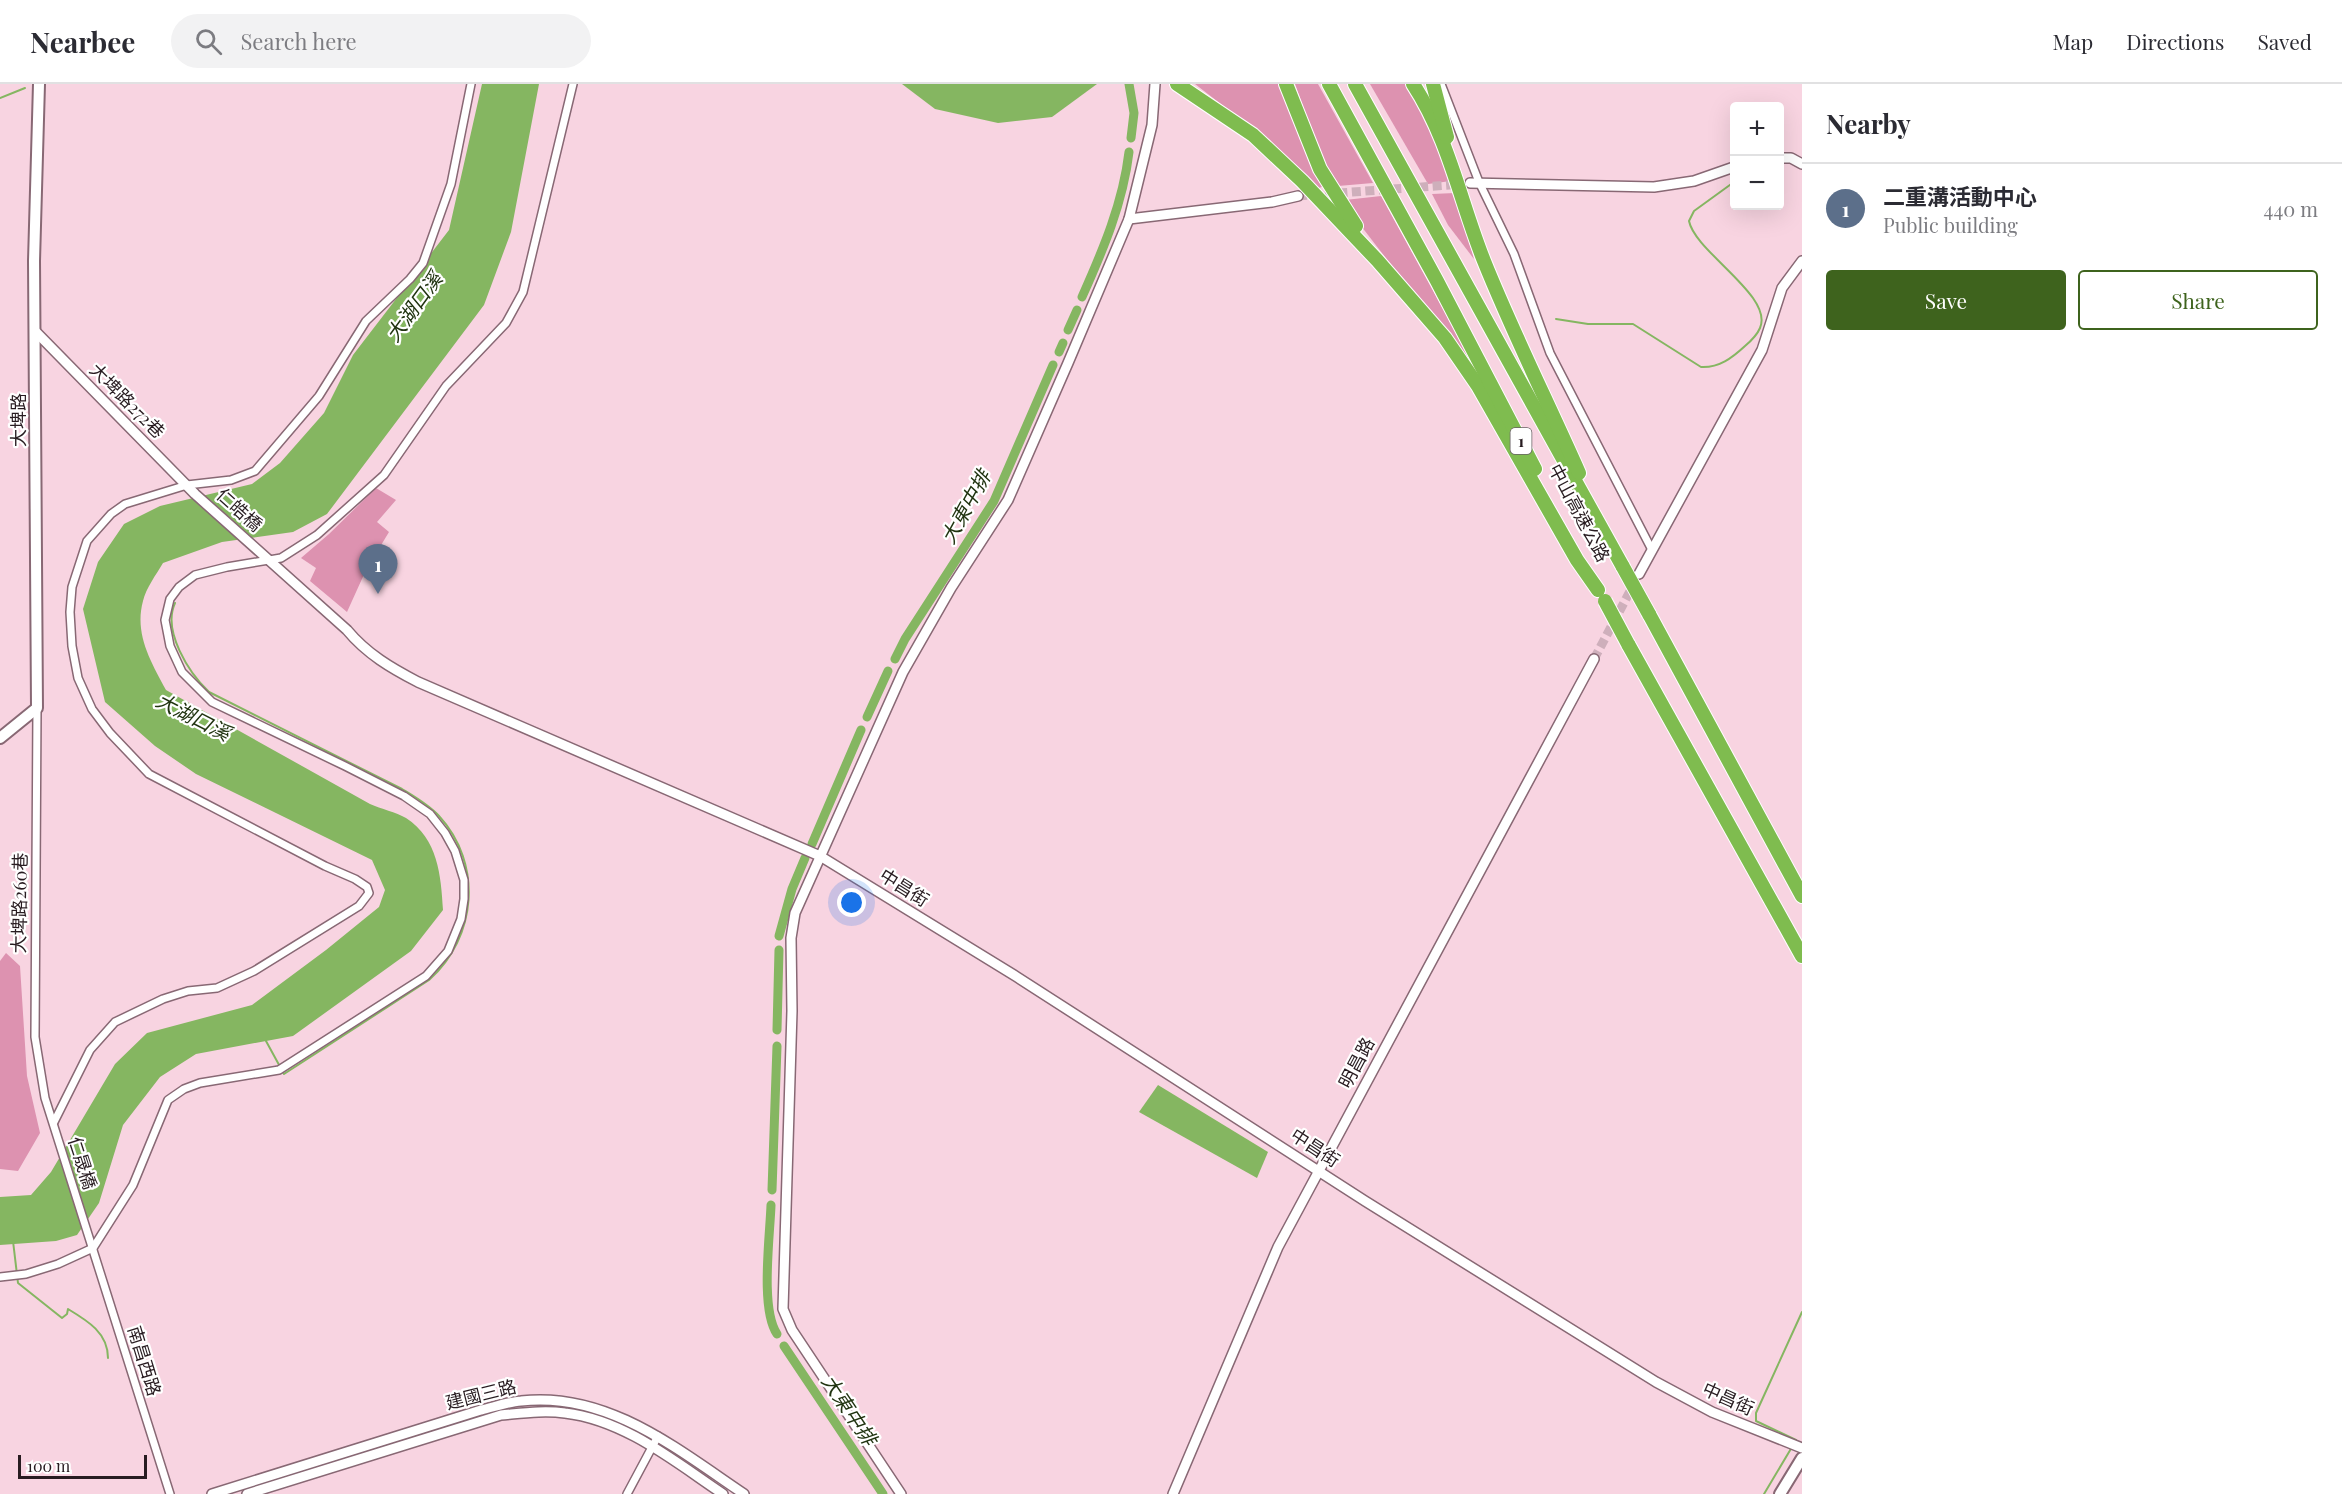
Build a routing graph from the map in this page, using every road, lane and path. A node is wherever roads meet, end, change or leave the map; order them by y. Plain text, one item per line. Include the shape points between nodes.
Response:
1 (39, 84) edge
2 (471, 84) edge
3 (573, 84) edge
4 (1155, 84) edge
5 (1177, 84) edge
6 (1286, 84) edge
7 (1329, 84) edge
8 (1355, 84) edge
9 (1413, 84) edge
10 (1432, 84) edge
11 (1441, 84) edge
12 (1784, 158) edge
13 (1802, 164) edge
14 (1453, 166) junction
15 (1730, 168) edge
16 (1474, 183) junction
17 (1298, 195) tunnel mouth
18 (1129, 219) junction
19 (1802, 261) edge
20 (1406, 292) junction
21 (36, 332) junction
22 (187, 485) junction
23 (195, 494) joint
24 (1652, 550) junction
25 (1616, 554) junction
26 (269, 560) junction
27 (1639, 574) tunnel mouth
28 (1602, 595) junction
29 (1594, 659) tunnel mouth
30 (37, 708) junction
31 (0, 738) edge
32 (820, 856) junction
33 (1802, 896) edge
34 (1802, 956) edge
35 (45, 1098) joint
36 (54, 1122) junction
37 (1319, 1169) junction
38 (90, 1238) joint
39 (93, 1248) junction
40 (0, 1277) edge
41 (658, 1436) junction
42 (1796, 1445) edge
43 (652, 1446) junction
44 (1802, 1458) edge
45 (266, 1477) junction
46 (270, 1491) edge
47 (170, 1494) edge
48 (212, 1494) edge
49 (247, 1494) edge
50 (627, 1494) edge
51 (723, 1494) edge
52 (744, 1494) edge
53 (901, 1494) edge
54 (1173, 1494) edge
55 (1780, 1494) edge

1 - 21 main road, 大埤路
2 - 22 street via 451,184 423,263 366,321 319,396 255,471 231,480
3 - 26 street via 524,292 506,323 446,386 384,475 317,535 281,558
4 - 18 street via 1152,125
5 - 20 highway via 1253,135
6 - 20 highway via 1320,169 1350,219
7 - 28 highway, 中山高速公路 / 1
8 - 25 highway, 中山高速公路 / 1
9 - 14 highway
10 - 14 highway
11 - 16 street
12 - 13 street
14 - 25 highway via 1484,260
15 - 16 street via 1694,181 1654,187
16 - 24 street via 1514,254 1550,353
17 - 18 street via 1272,202
18 - 32 street via 1008,500 903,672
19 - 24 street via 1782,288 1762,350
20 - 28 highway via 1478,386 1577,560
21 - 22 street, 大埤路272巷
21 - 30 main road, 大埤路
22 - 23 street, 大埤路272巷
22 - 36 street via 125,504 87,541 72,587 70,612 78,678 92,709 149,774 355,879 369,893 359,906 254,971 217,988 163,999 115,1022 90,1050
23 - 26 street, 仁皓橋
24 - 27 street
25 - 33 highway, 中山高速公路 / 1, bridge
26 - 32 street, 中昌街 via 384,664 428,687
26 - 39 street via 195,574 179,587 170,599 165,620 170,646 182,672 212,702 404,796 430,813 455,850 464,880 461,919 448,951 426,976 279,1070 200,1083 168,1100 133,1185
28 - 34 highway, 中山高速公路 / 1, bridge
29 - 37 street, 明昌路
30 - 31 main road
30 - 35 street, 大埤路260巷 via 34,1036
32 - 37 street, 中昌街
32 - 53 street via 795,913 791,938 783,1309 792,1330
35 - 36 street, 仁晟橋
36 - 38 street, 仁晟橋
37 - 42 street, 中昌街 via 1656,1382 1712,1412
37 - 54 street, 明昌路 via 1278,1247
38 - 39 street, 南昌西路
39 - 40 street via 37,1271
39 - 47 street, 南昌西路
41 - 43 street
41 - 45 street, 建國三路 via 586,1405 520,1401
41 - 52 street, 建國三路
43 - 46 street, 建國三路 via 614,1427 572,1414 501,1415
43 - 50 street
43 - 51 street, 建國三路
44 - 55 main road
45 - 46 street
45 - 48 street, 建國三路
46 - 49 street, 建國三路

